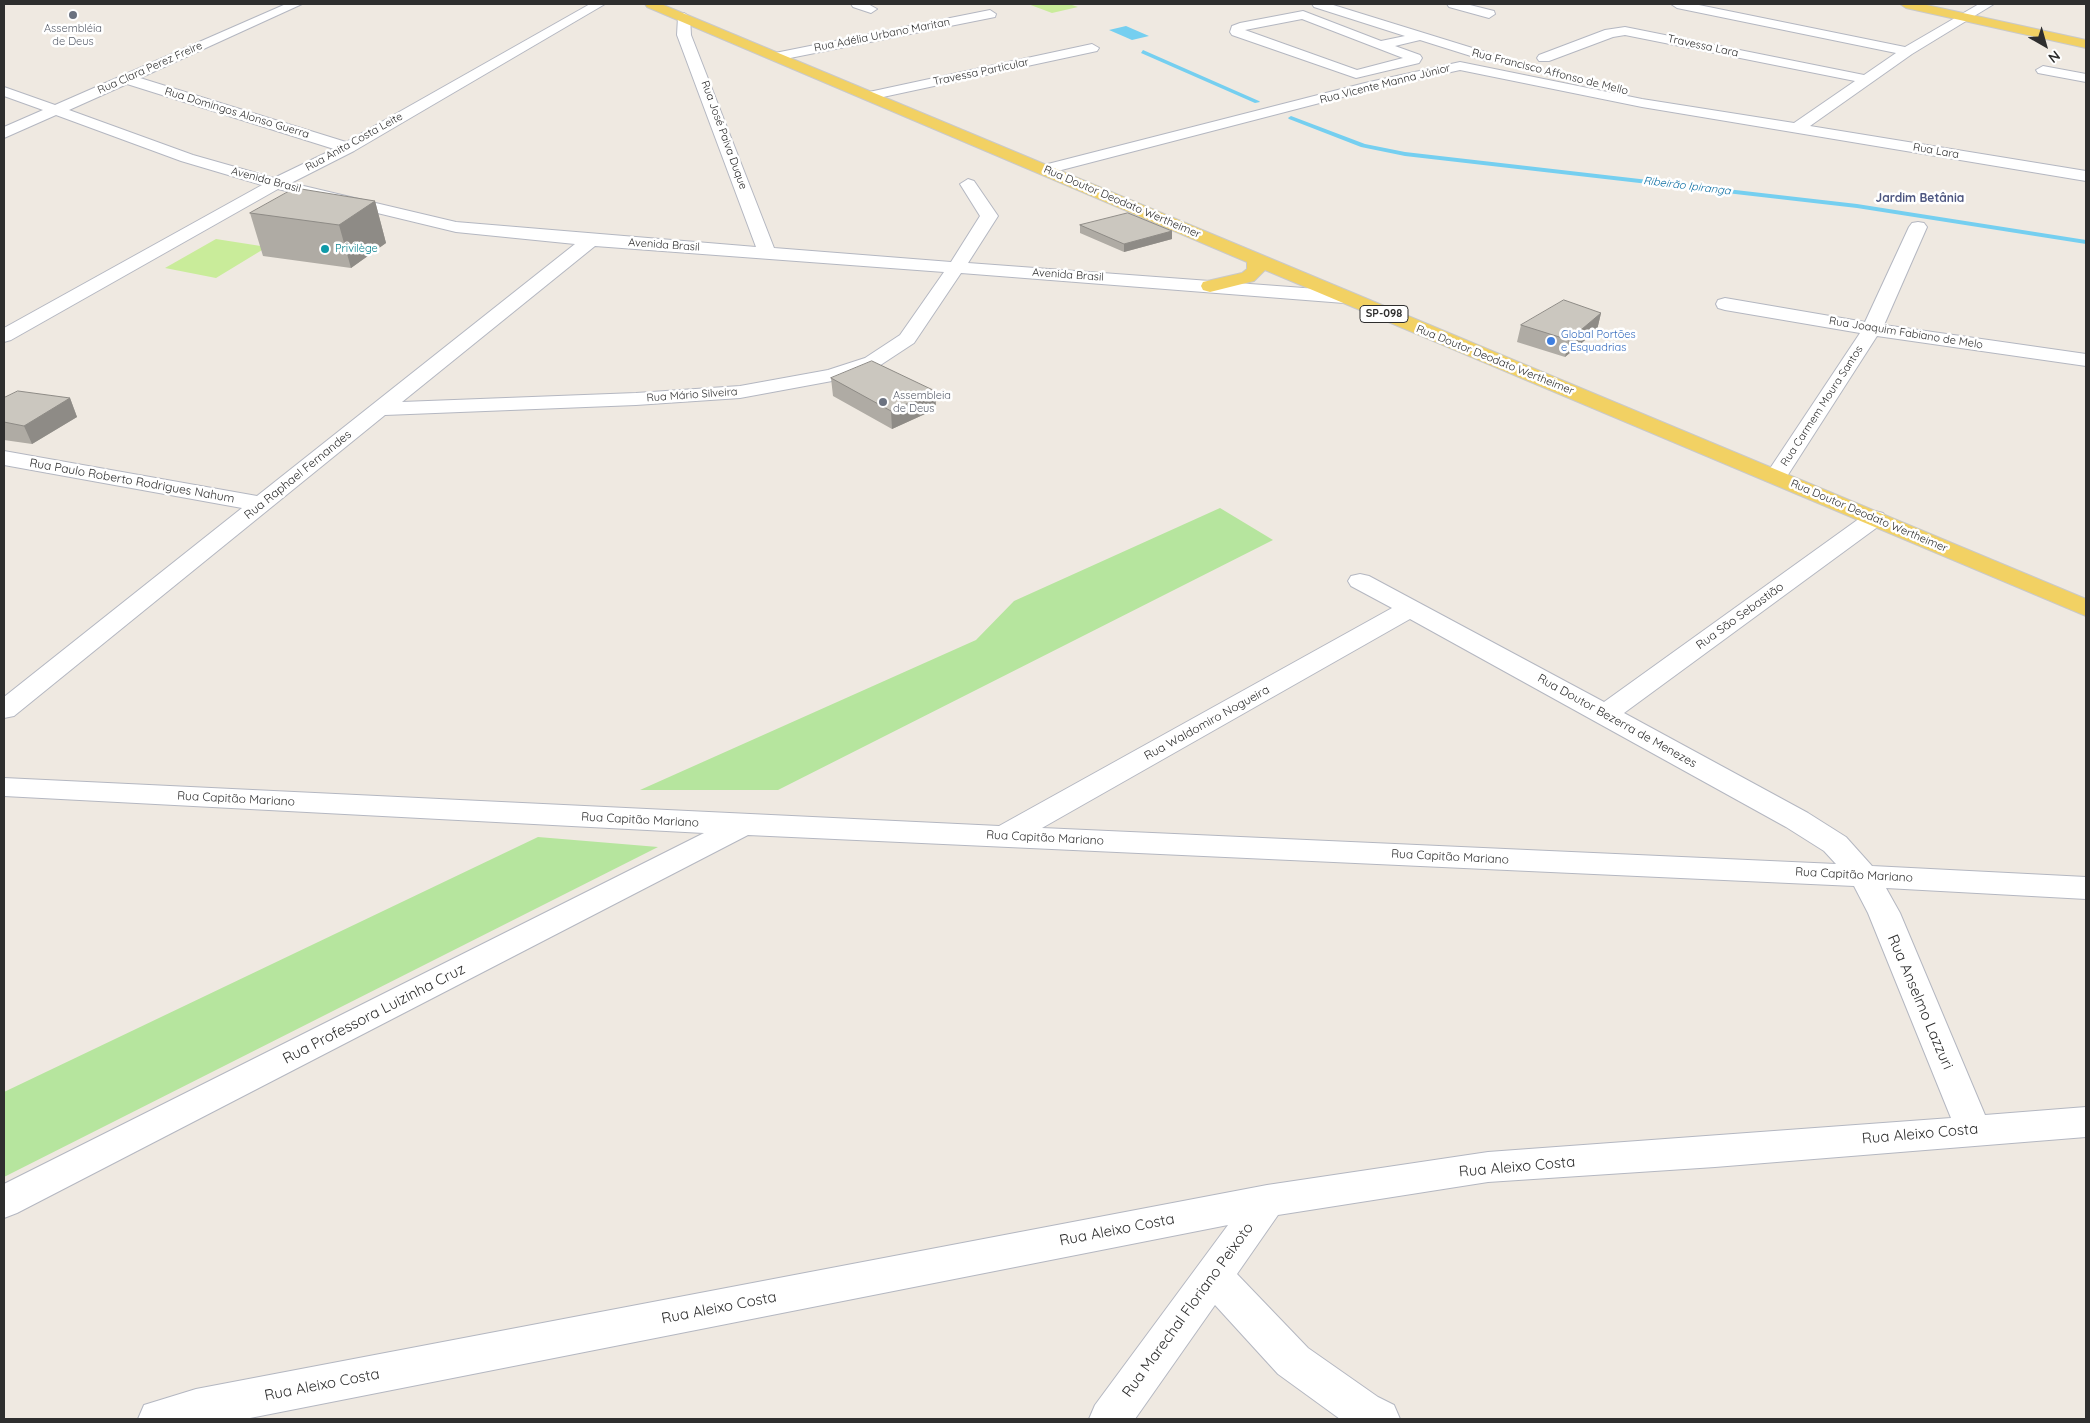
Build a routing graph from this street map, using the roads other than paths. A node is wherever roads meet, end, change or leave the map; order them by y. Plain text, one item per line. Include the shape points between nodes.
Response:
1 (296, 4) edge
2 (598, 4) edge
3 (857, 4) edge
4 (1318, 4) edge
5 (1452, 4) edge
6 (1677, 4) edge
7 (1906, 4) edge
8 (1988, 4) edge
9 (657, 6) edge
10 (872, 9) dead end
11 (686, 10) edge
12 (990, 14) dead end
13 (1489, 14) dead end
14 (1966, 18) junction
15 (1226, 35) dead end
16 (1419, 36) junction
17 (2086, 44) edge
18 (1380, 45) junction
19 (1092, 48) dead end
20 (1908, 51) junction
21 (775, 57) junction
22 (1544, 58) dead end
23 (2042, 70) dead end
24 (2086, 78) edge
25 (127, 79) junction
26 (1865, 79) junction
27 (1365, 87) junction
28 (4, 91) edge
29 (869, 96) junction
30 (56, 110) junction
31 (1792, 126) junction
32 (4, 133) edge
33 (348, 148) junction
34 (1046, 170) junction
35 (2086, 176) edge
36 (276, 184) junction
37 (968, 184) dead end
38 (1918, 228) dead end
39 (591, 240) junction
40 (767, 253) junction
41 (1256, 260) junction
42 (955, 266) junction
43 (1210, 286) junction
44 (1344, 297) junction
45 (1725, 304) dead end
46 (1872, 329) junction
47 (4, 336) edge
48 (2086, 360) edge
49 (380, 409) junction
50 (4, 458) edge
51 (1776, 476) junction
52 (261, 504) junction
53 (1875, 518) junction
54 (1360, 582) dead end
55 (2086, 608) edge
56 (1409, 609) junction
57 (4, 710) edge
58 (1605, 714) junction
59 (4, 788) edge
60 (744, 825) junction
61 (1005, 836) junction
62 (1864, 876) junction
63 (2086, 888) edge
64 (2086, 1122) edge
65 (1973, 1129) junction
66 (1267, 1201) junction
67 (4, 1202) edge
68 (1213, 1275) junction
69 (159, 1419) edge
70 (1110, 1419) edge
71 (1379, 1419) edge

1 - 25 street, Rua Clara Perez Freire
2 - 33 street, Rua Anita Costa Leite
3 - 10 street
4 - 16 street, Rua Francisco Affonso de Mello
5 - 13 street
6 - 20 street
7 - 14 main road
8 - 14 street
9 - 11 main road, SP-098
11 - 21 main road, Rua Doutor Deodato Wertheimer / SP-098
11 - 40 street, Rua José Paiva Duque via 684,35
12 - 21 street, Rua Adélia Urbano Maritan
14 - 17 main road
14 - 20 street
15 - 27 street
16 - 18 street
16 - 31 street, Rua Francisco Affonso de Mello via 1529,69
18 - 18 street via 1414,60 1356,74 1237,32 1237,29 1303,15
19 - 29 street, Travessa Particular
20 - 26 street
21 - 29 main road, Rua Doutor Deodato Wertheimer / SP-098
22 - 26 street, Travessa Lara via 1610,33 1626,31
23 - 24 street
25 - 30 street, Rua Clara Perez Freire
25 - 33 street, Rua Domingos Alonso Guerra
26 - 31 street
27 - 31 street, Rua Vicente Manna Júnior via 1446,68 1477,67 1642,103
27 - 34 street, Rua Vicente Manna Júnior
28 - 30 street, Avenida Brasil
29 - 34 main road, Rua Doutor Deodato Wertheimer / SP-098
30 - 32 street, Rua Clara Perez Freire
30 - 36 street, Avenida Brasil via 187,158
31 - 35 street, Rua Lara
33 - 36 street, Rua Anita Costa Leite
34 - 41 main road, Rua Doutor Deodato Wertheimer / SP-098
36 - 39 street, Avenida Brasil via 456,227
36 - 47 street, Rua Anita Costa Leite
37 - 42 street, Rua Mário Silveira via 989,216
38 - 46 street, Rua Carmem Moura Santos
39 - 40 street, Avenida Brasil
39 - 49 street, Rua Raphael Fernandes
40 - 42 street, Avenida Brasil
41 - 43 main road via 1256,271 1248,277
41 - 44 main road, Rua Doutor Deodato Wertheimer / SP-098
42 - 43 street, Avenida Brasil
42 - 49 street, Rua Mário Silveira via 907,339 872,362 832,375 740,392
43 - 44 street, Avenida Brasil
44 - 51 main road, Rua Doutor Deodato Wertheimer / SP-098
45 - 46 street, Rua Joaquim Fabiano de Melo
46 - 48 street, Rua Joaquim Fabiano de Melo
46 - 51 street, Rua Carmem Moura Santos
49 - 52 street, Rua Raphael Fernandes
50 - 52 street, Rua Paulo Roberto Rodrigues Nahum
51 - 53 main road, Rua Doutor Deodato Wertheimer / SP-098
52 - 57 street, Rua Raphael Fernandes
53 - 55 main road, Rua Doutor Deodato Wertheimer / SP-098
53 - 58 street, Rua São Sebastião
54 - 56 street, Rua Doutor Bezerra de Menezes
56 - 58 street, Rua Doutor Bezerra de Menezes
56 - 61 street, Rua Waldomiro Nogueira
58 - 62 street, Rua Doutor Bezerra de Menezes via 1820,834 1835,844
59 - 60 street, Rua Capitão Mariano
60 - 61 street, Rua Capitão Mariano
60 - 67 street, Rua Professora Luizinha Cruz
61 - 62 street, Rua Capitão Mariano
62 - 63 street, Rua Capitão Mariano
62 - 65 street, Rua Anselmo Lazzuri via 1884,913
64 - 65 street, Rua Aleixo Costa
65 - 66 street, Rua Aleixo Costa via 1488,1168
66 - 68 street, Rua Marechal Floriano Peixoto
66 - 69 street, Rua Aleixo Costa via 196,1409
68 - 70 street, Rua Marechal Floriano Peixoto
68 - 71 street via 1293,1360

